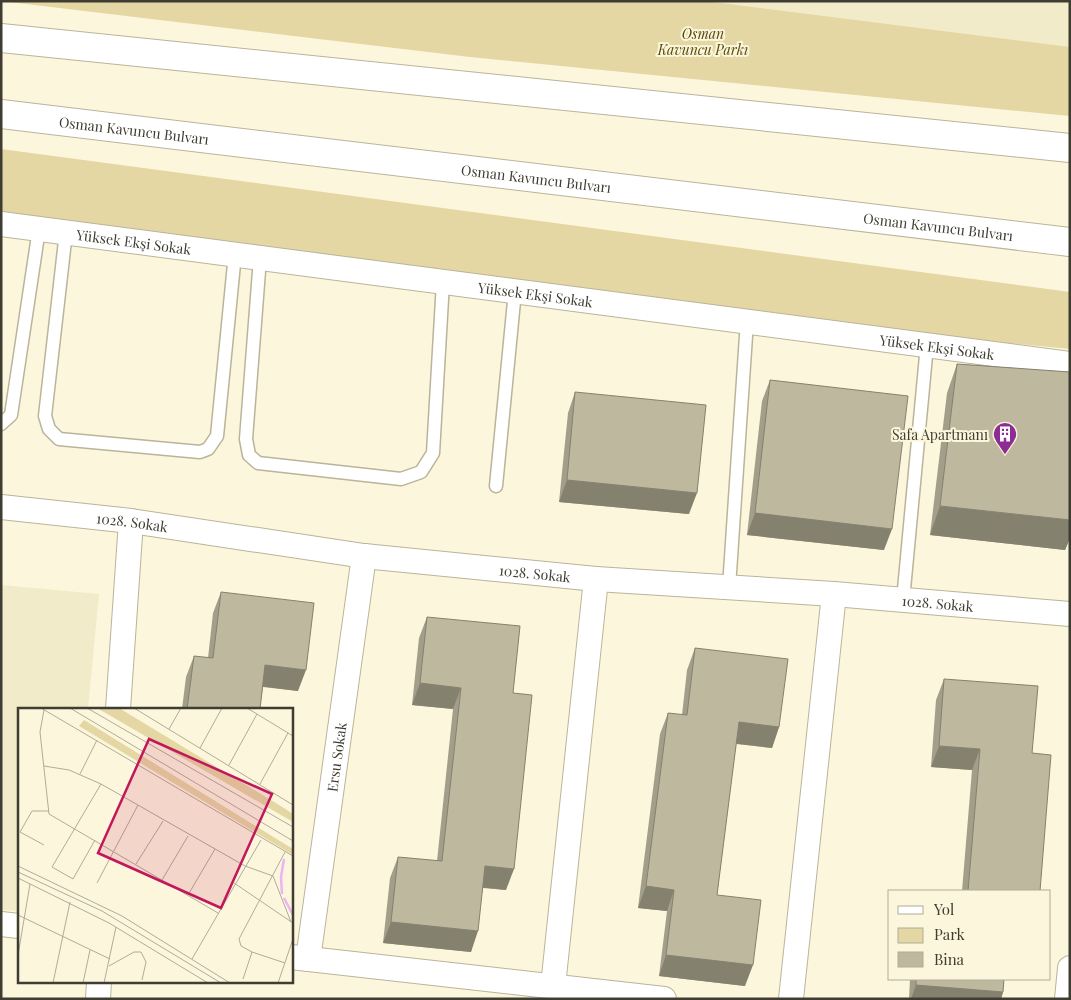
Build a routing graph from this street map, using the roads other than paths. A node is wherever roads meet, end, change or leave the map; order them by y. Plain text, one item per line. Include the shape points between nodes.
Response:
1 (1, 38) edge
2 (1, 114) edge
3 (1070, 148) edge
4 (1, 224) edge
5 (39, 229) junction
6 (66, 232) junction
7 (1070, 242) edge
8 (235, 254) junction
9 (260, 258) junction
10 (442, 282) junction
11 (515, 291) junction
12 (747, 321) junction
13 (927, 345) junction
14 (1070, 364) edge
15 (1, 424) edge
16 (496, 486) dead end
17 (1, 507) edge
18 (131, 521) junction
19 (364, 556) junction
20 (596, 578) junction
21 (729, 587) junction
22 (834, 594) junction
23 (903, 600) junction
24 (1070, 614) edge
25 (118, 708) edge
26 (1, 924) edge
27 (18, 926) edge
28 (300, 958) edge
29 (1070, 968) edge
30 (99, 982) edge
31 (553, 986) junction
32 (98, 999) edge
33 (664, 999) edge
34 (791, 999) edge
35 (1067, 999) edge

1 - 3 highway
2 - 7 highway, Osman Kavuncu Bulvarı
4 - 5 street, Yüksek Ekşi Sokak
5 - 6 street, Yüksek Ekşi Sokak
5 - 15 lane via 11,415
6 - 8 street, Yüksek Ekşi Sokak
6 - 8 lane via 45,416 49,429 59,439 200,452 214,443
8 - 9 street, Yüksek Ekşi Sokak
9 - 10 street, Yüksek Ekşi Sokak
9 - 10 lane via 246,439 249,455 258,462 401,480 421,472 432,453
10 - 11 street, Yüksek Ekşi Sokak
11 - 12 street, Yüksek Ekşi Sokak
11 - 16 lane
12 - 13 street, Yüksek Ekşi Sokak
12 - 21 lane
13 - 14 street, Yüksek Ekşi Sokak
13 - 23 lane
17 - 18 street, 1028. Sokak
18 - 19 street, 1028. Sokak
18 - 25 street
19 - 20 street, 1028. Sokak
19 - 28 street, Ersu Sokak
20 - 21 street, 1028. Sokak
20 - 31 street
21 - 22 street, 1028. Sokak
22 - 23 street, 1028. Sokak
22 - 34 street
23 - 24 street, 1028. Sokak
26 - 27 street
28 - 31 street, Ersu Sokak
29 - 35 street
30 - 32 street
31 - 33 street, Ersu Sokak

